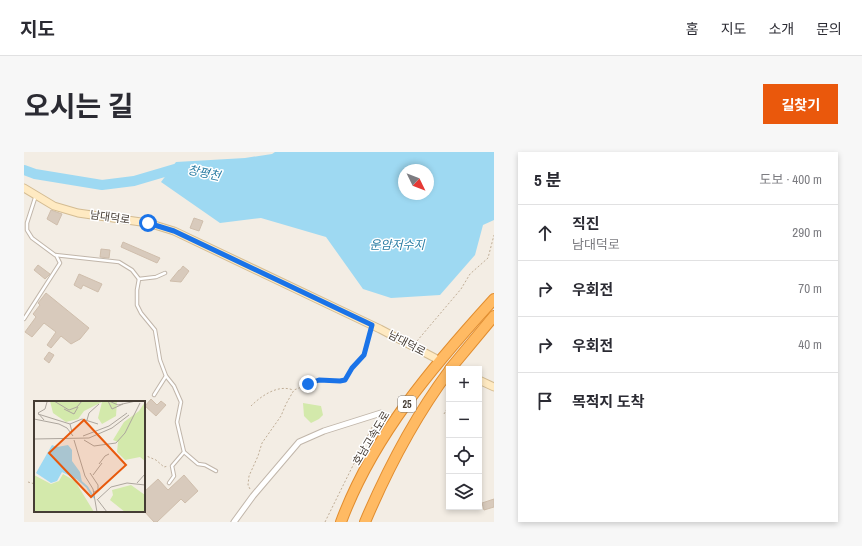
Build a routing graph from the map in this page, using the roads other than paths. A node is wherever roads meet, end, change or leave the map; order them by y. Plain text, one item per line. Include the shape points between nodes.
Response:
1 (24, 188) edge
2 (36, 195) junction
3 (55, 255) junction
4 (166, 273) dead end
5 (140, 279) junction
6 (494, 299) edge
7 (494, 316) edge
8 (24, 319) edge
9 (435, 358) dead end
10 (453, 366) edge
11 (446, 375) edge
12 (166, 376) junction
13 (482, 381) edge
14 (494, 387) edge
15 (154, 395) dead end
16 (381, 413) dead end
17 (184, 452) junction
18 (216, 471) dead end
19 (169, 483) dead end
20 (234, 522) edge
21 (341, 522) edge
22 (365, 522) edge

1 - 2 main road, 남대덕로
2 - 3 lane via 26,223 27,230 32,238
2 - 9 main road, 남대덕로 via 54,206 78,213 148,223 174,231 372,325
3 - 5 lane via 119,262
3 - 8 lane via 60,263
4 - 5 lane
5 - 12 lane via 137,304 155,330 160,360
6 - 21 highway, 호남고속도로 / 25 via 391,424 372,456
7 - 10 highway, 25
11 - 22 highway, 25 via 409,430
12 - 15 lane
12 - 17 lane via 181,402 177,422
13 - 14 main road
16 - 20 street via 324,431 299,442
17 - 18 lane via 198,464
17 - 19 lane via 172,466 174,476

